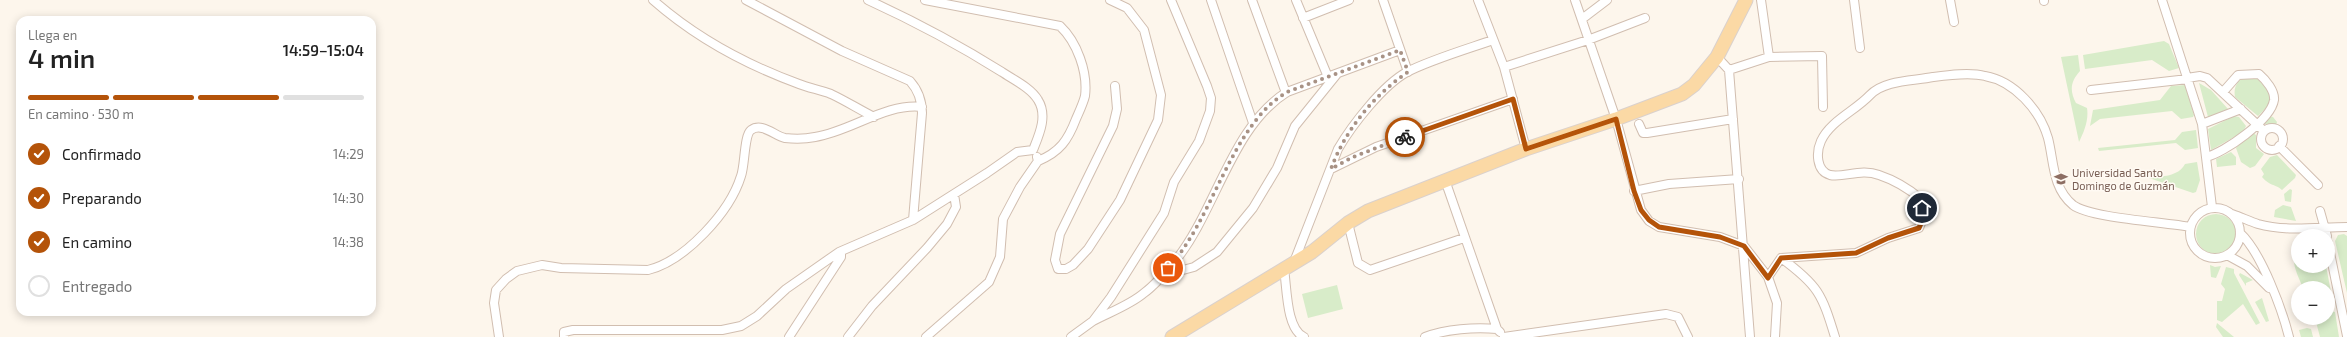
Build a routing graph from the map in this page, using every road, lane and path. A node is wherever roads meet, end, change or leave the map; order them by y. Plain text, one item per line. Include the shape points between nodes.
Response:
1 (654, 0) edge
2 (746, 0) edge
3 (868, 0) edge
4 (925, 0) edge
5 (1110, 0) edge
6 (1171, 0) edge
7 (1212, 0) edge
8 (1252, 0) edge
9 (1296, 0) edge
10 (1349, 0) edge
11 (1383, 0) edge
12 (1478, 0) edge
13 (1576, 0) edge
14 (1607, 0) edge
15 (1746, 0) edge
16 (1761, 0) edge
17 (1854, 0) edge
18 (1950, 0) edge
19 (2162, 0) edge
20 (1303, 18) junction
21 (1645, 18) dead end
22 (1582, 19) junction
23 (1954, 22) dead end
24 (1493, 40) junction
25 (1588, 40) junction
26 (1860, 48) dead end
27 (1400, 50) junction
28 (1717, 56) junction
29 (1769, 57) junction
30 (1504, 67) junction
31 (1729, 70) junction
32 (1408, 72) junction
33 (1338, 73) junction
34 (1328, 77) junction
35 (2187, 79) junction
36 (1115, 86) dead end
37 (2091, 90) dead end
38 (2224, 92) junction
39 (1286, 93) junction
40 (1513, 99) junction
41 (922, 106) junction
42 (1824, 107) dead end
43 (2241, 108) junction
44 (874, 117) junction
45 (1616, 119) junction
46 (1733, 119) junction
47 (1253, 123) junction
48 (1639, 124) dead end
49 (2202, 124) junction
50 (2256, 124) junction
51 (2264, 131) junction
52 (2279, 146) junction
53 (1526, 149) junction
54 (1033, 150) junction
55 (2206, 158) junction
56 (1038, 160) junction
57 (1331, 169) junction
58 (1739, 179) junction
59 (1445, 180) junction
60 (2318, 185) dead end
61 (1634, 191) junction
62 (954, 194) junction
63 (2212, 207) junction
64 (2320, 211) dead end
65 (2232, 214) junction
66 (913, 220) junction
67 (1348, 223) junction
68 (2190, 227) junction
69 (2325, 227) junction
70 (2347, 227) edge
71 (2240, 233) junction
72 (1464, 238) junction
73 (1744, 246) junction
74 (841, 252) junction
75 (2227, 255) junction
76 (1781, 258) junction
77 (1289, 266) junction
78 (2334, 273) edge
79 (1160, 277) junction
80 (1768, 278) junction
81 (2274, 292) junction
82 (1093, 321) junction
83 (1497, 329) junction
84 (1301, 336) edge
85 (1430, 336) edge
86 (2347, 336) edge
87 (499, 337) edge
88 (564, 337) edge
89 (789, 337) edge
90 (848, 337) edge
91 (926, 337) edge
92 (1071, 337) edge
93 (1172, 337) edge
94 (1503, 337) edge
95 (1688, 337) edge
96 (1750, 337) edge
97 (1776, 337) edge
98 (1835, 337) edge
99 (2289, 337) edge

1 - 44 street via 705,38 736,55 800,85 830,94
2 - 41 street via 842,51 910,81 919,95
3 - 54 street via 937,33 1025,87 1038,100 1042,112 1042,127
4 - 56 street via 1060,26 1071,36 1084,75 1085,96 1068,139 1059,150
5 - 36 street via 1127,8 1144,30 1161,95 1158,120 1120,200 1088,249 1073,265 1066,269 1058,269 1055,260 1060,234 1113,126 1117,109
6 - 82 street via 1207,86 1211,98 1210,111 1199,141 1174,182 1164,213
7 - 47 street
8 - 39 street
9 - 20 street
10 - 20 street
11 - 27 street
12 - 24 street
13 - 22 street
14 - 22 street
15 - 28 main road
16 - 29 street
17 - 26 street
18 - 23 street
19 - 35 street
20 - 34 street
21 - 25 street
22 - 25 street
24 - 30 street
24 - 32 street
25 - 30 street
25 - 45 street
27 - 32 street
27 - 33 street
28 - 31 street
28 - 45 main road via 1694,85 1682,94
29 - 31 street
29 - 42 street via 1822,56
30 - 40 street
31 - 46 street
32 - 57 street via 1393,82 1348,132
33 - 34 street
33 - 79 street via 1295,126 1277,168 1253,208 1217,252 1194,267
34 - 39 street
35 - 37 street
35 - 38 street via 2200,76 2207,78
35 - 49 street
38 - 43 street
38 - 50 street via 2238,75 2251,73 2264,78 2274,95 2274,100 2270,109
39 - 47 street via 1270,102
40 - 53 street
40 - 57 street via 1376,147
41 - 44 street via 897,108
41 - 66 street
43 - 49 street
43 - 50 street
44 - 87 street via 827,134 807,138 783,137 760,127 752,130 747,136 744,168 732,197 707,230 685,249 662,266 648,270 561,268 542,265 517,271 496,290 494,303
45 - 53 main road
45 - 61 street
46 - 48 street via 1647,133 1643,133
46 - 58 street
47 - 79 street via 1194,232 1176,260
49 - 55 street
50 - 51 street
50 - 55 street via 2237,143
51 - 52 street via 2272,128 2278,130 2282,140
51 - 52 street via 2261,139 2266,148 2273,149
52 - 60 street
53 - 59 main road
54 - 56 street
54 - 62 street via 1017,152
55 - 63 street
56 - 91 street via 1003,219 1000,257 990,282
57 - 77 street
58 - 61 street via 1669,184
58 - 73 street
59 - 67 main road via 1393,199
59 - 72 street
61 - 73 street via 1641,210 1659,227 1720,237
62 - 66 street
62 - 90 street via 956,207 947,224 872,306
63 - 65 street via 2223,208
63 - 68 street via 2202,210
64 - 69 street
65 - 69 street via 2258,224 2312,229
65 - 71 street via 2238,222
66 - 74 street
67 - 72 street via 1358,263 1370,270
67 - 77 main road via 1312,252
68 - 75 street via 2192,243 2202,255 2212,259
68 - 76 street via 2101,215 2073,205 2055,182 2047,136 2034,110 2015,88 1985,76 1943,76 1881,86 1839,119 1821,141 1818,150 1817,159 1822,170 1830,175 1859,171 1878,174 1912,192 1921,199 1924,216 1919,228 1888,238 1856,253
69 - 70 street
71 - 75 street via 2238,244
71 - 81 street via 2248,240
72 - 83 street
73 - 80 street
73 - 96 street
74 - 88 street via 786,289 741,326 722,330 573,330 564,332
74 - 89 street via 840,258
75 - 81 street via 2247,266
76 - 80 street
76 - 98 street via 1805,275 1819,292
77 - 84 street via 1290,318
77 - 93 main road
78 - 86 street
79 - 82 street via 1144,293
80 - 97 street via 1777,303
81 - 99 street
82 - 92 street
83 - 85 street via 1487,328
83 - 94 street
94 - 95 street via 1666,314 1678,317

